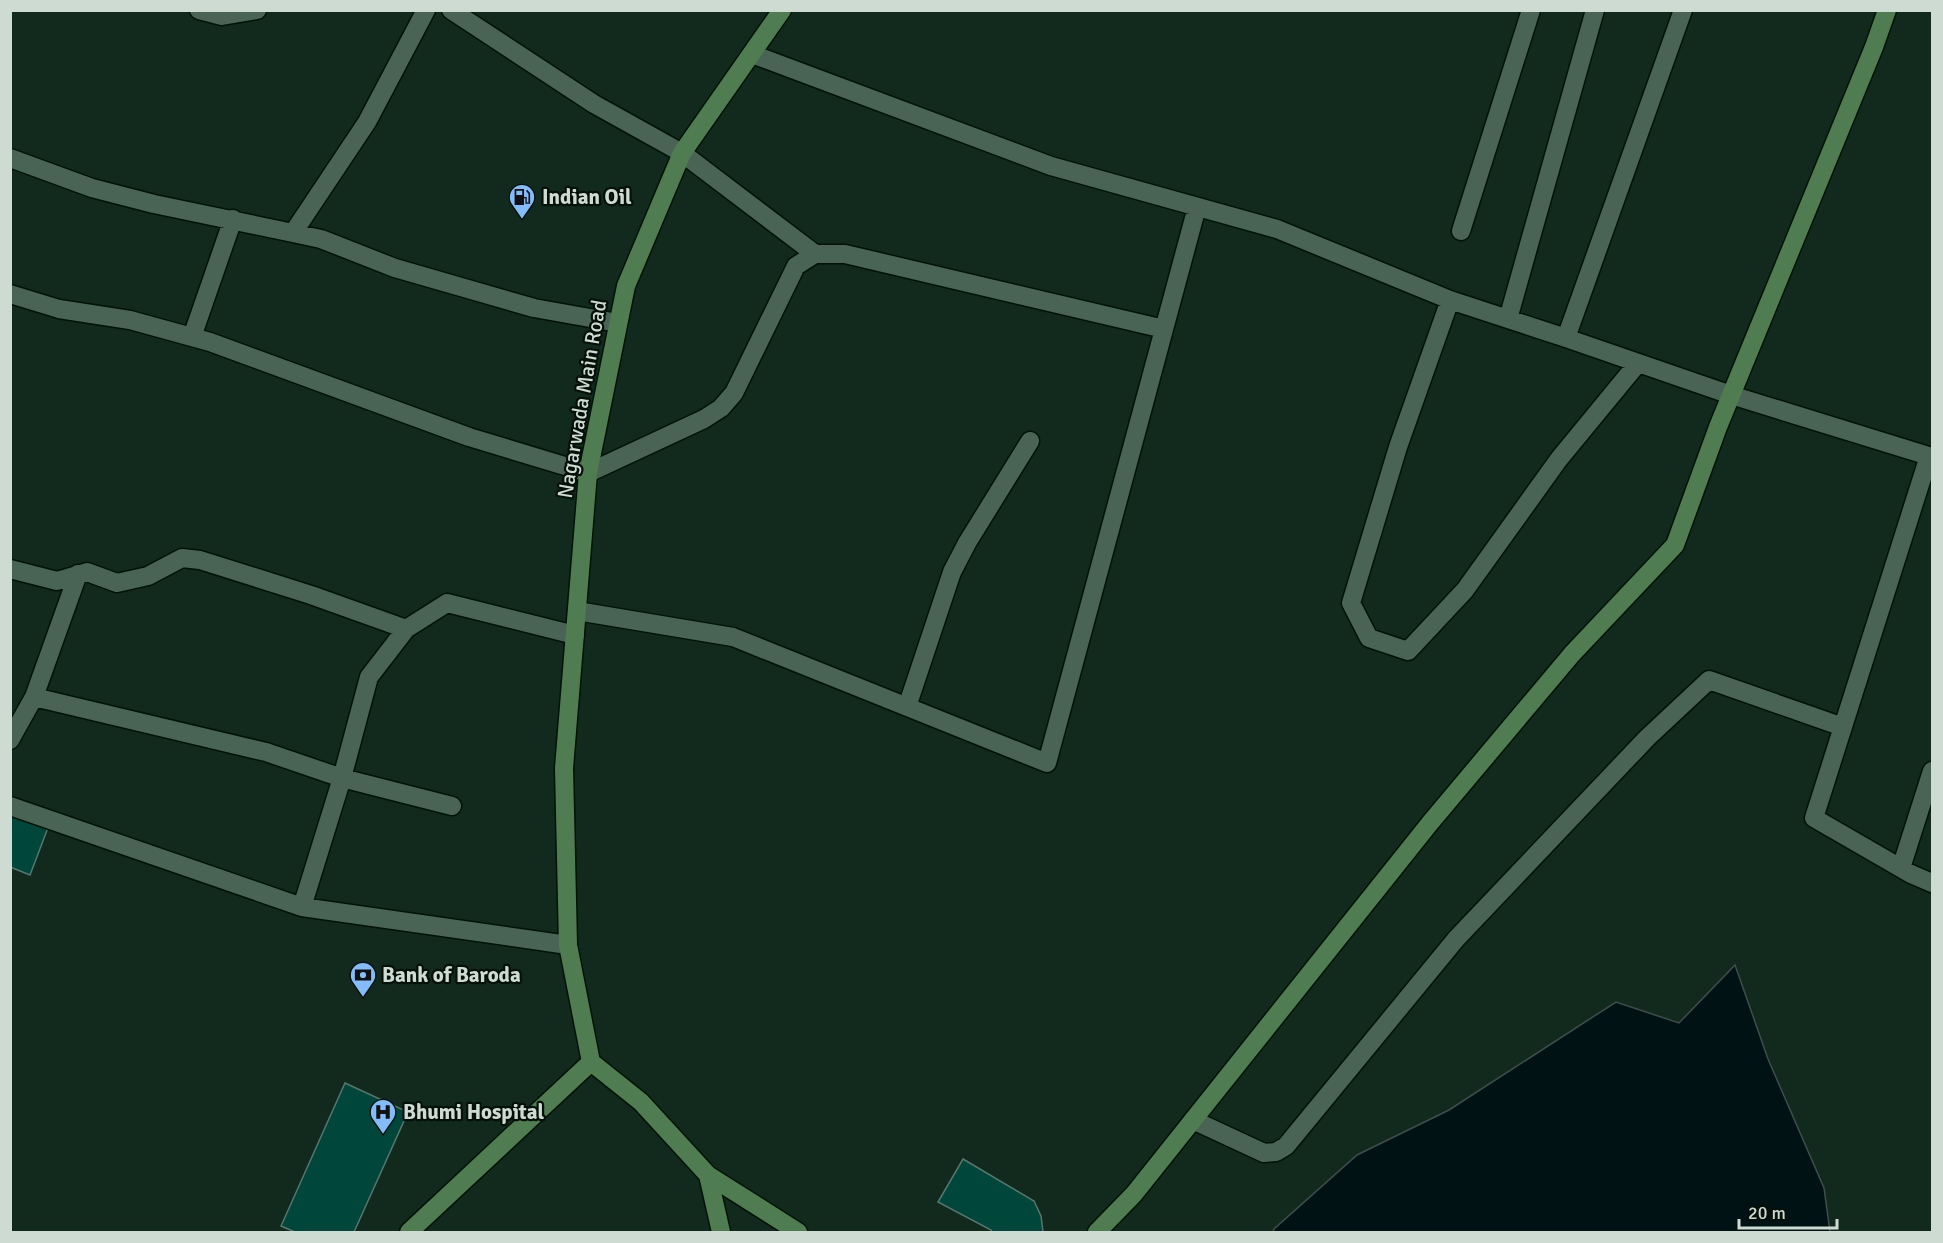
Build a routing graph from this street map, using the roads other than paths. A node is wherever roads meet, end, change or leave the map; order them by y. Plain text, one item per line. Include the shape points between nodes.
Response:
1 (199, 10) edge
2 (257, 10) edge
3 (426, 10) edge
4 (451, 10) edge
5 (782, 10) edge
6 (1532, 10) edge
7 (1595, 10) edge
8 (1683, 10) edge
9 (1887, 10) edge
10 (752, 54) junction
11 (682, 153) junction
12 (10, 158) edge
13 (1197, 207) junction
14 (233, 219) junction
15 (1461, 231) dead end
16 (293, 233) junction
17 (815, 254) junction
18 (10, 294) edge
19 (1450, 300) junction
20 (1508, 319) junction
21 (618, 323) junction
22 (1164, 329) junction
23 (192, 337) junction
24 (1566, 338) junction
25 (1638, 363) junction
26 (1731, 395) junction
27 (1030, 441) dead end
28 (1931, 457) edge
29 (588, 473) junction
30 (10, 569) edge
31 (78, 574) junction
32 (577, 611) junction
33 (406, 629) junction
34 (575, 635) junction
35 (34, 698) junction
36 (907, 707) junction
37 (1843, 727) junction
38 (10, 740) edge
39 (1932, 771) edge
40 (342, 777) junction
41 (10, 806) edge
42 (452, 806) dead end
43 (1901, 868) junction
44 (1932, 883) edge
45 (302, 907) junction
46 (568, 945) junction
47 (591, 1062) junction
48 (1193, 1120) junction
49 (708, 1175) junction
50 (409, 1233) edge
51 (721, 1233) edge
52 (798, 1233) edge
53 (1097, 1233) edge

1 - 2 street via 222,16
3 - 16 street via 367,122
4 - 11 street via 594,104
5 - 10 street, Nagarwada Main Road
6 - 15 street
7 - 20 street
8 - 24 street
9 - 26 street
10 - 11 street, Nagarwada Main Road
10 - 13 street via 1051,166
11 - 17 street
11 - 21 street, Nagarwada Main Road via 626,286
12 - 14 street via 92,188
13 - 19 street via 1277,229
13 - 22 street
14 - 16 street
14 - 23 street
16 - 21 street via 523,305
17 - 22 street via 845,254
17 - 29 street via 796,266 734,393 721,408
18 - 23 street via 59,309 130,320
19 - 20 street
19 - 25 street via 1398,447 1351,603 1369,638 1408,651 1465,590 1559,459
20 - 24 street
21 - 29 street, Nagarwada Main Road
22 - 36 street via 1047,763
23 - 29 street via 469,436
24 - 25 street
25 - 26 street
26 - 28 street
26 - 48 street via 1675,545 1572,654 1437,814
27 - 36 street via 952,572
28 - 37 street
29 - 32 street, Nagarwada Main Road
30 - 31 street via 57,581
31 - 33 street via 87,572 117,583 148,576 182,558 200,560
31 - 35 street
32 - 34 street, Nagarwada Main Road
32 - 36 street via 733,637
33 - 34 street via 447,603
33 - 40 street via 369,677
34 - 46 street, Nagarwada Main Road via 564,768
35 - 38 street
35 - 40 street via 266,752
37 - 43 street via 1814,818
37 - 48 street via 1709,680 1647,738 1455,939 1286,1146 1264,1153
39 - 43 street
40 - 42 street
40 - 45 street
41 - 45 street
43 - 44 street
45 - 46 street
46 - 47 street, Nagarwada Main Road
47 - 49 street via 641,1102
47 - 50 street
48 - 53 street
49 - 51 street
49 - 52 street

